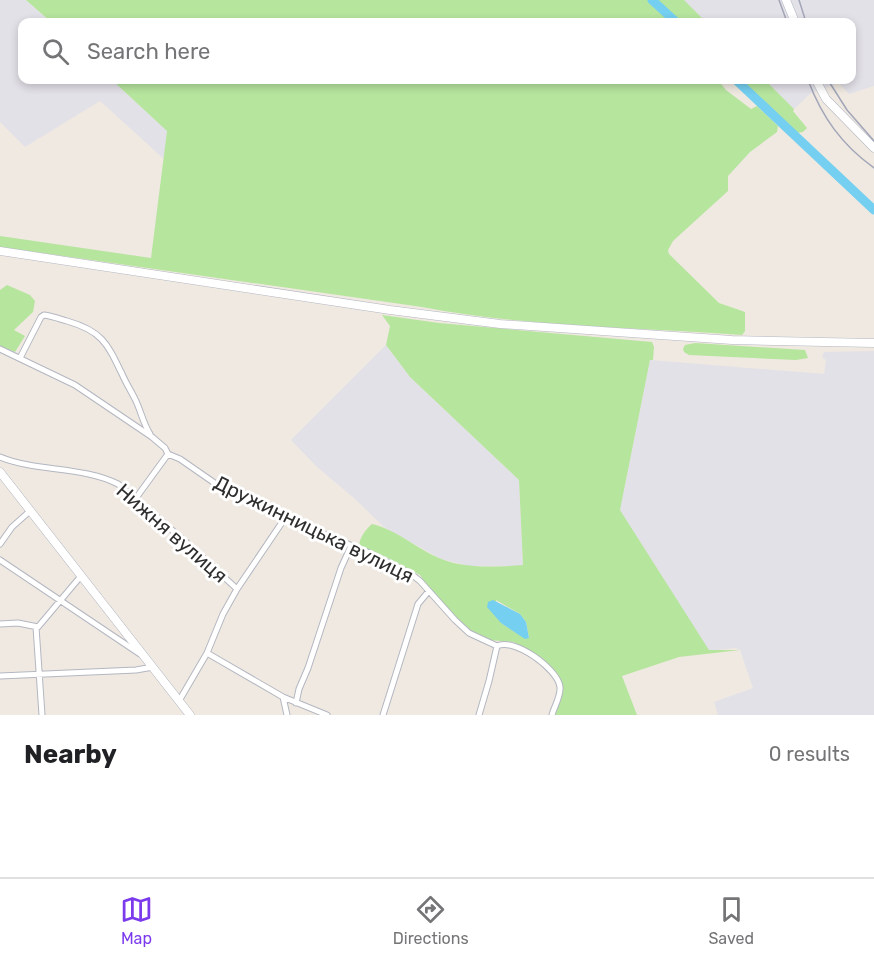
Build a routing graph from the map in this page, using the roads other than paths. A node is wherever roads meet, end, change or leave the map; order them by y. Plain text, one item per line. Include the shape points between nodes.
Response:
1 (786, 0) edge
2 (793, 18) edge
3 (818, 84) edge
4 (874, 148) edge
5 (0, 251) edge
6 (874, 344) edge
7 (0, 349) edge
8 (20, 358) junction
9 (152, 437) junction
10 (168, 454) junction
11 (0, 457) edge
12 (0, 472) edge
13 (136, 498) junction
14 (30, 511) junction
15 (285, 518) junction
16 (0, 544) edge
17 (351, 546) junction
18 (0, 560) edge
19 (81, 576) junction
20 (237, 589) junction
21 (428, 592) junction
22 (60, 600) junction
23 (0, 624) edge
24 (36, 627) junction
25 (497, 646) junction
26 (207, 652) junction
27 (146, 659) junction
28 (153, 667) junction
29 (38, 674) junction
30 (0, 676) edge
31 (283, 697) junction
32 (179, 701) junction
33 (296, 703) junction
34 (42, 715) edge
35 (190, 715) edge
36 (287, 715) edge
37 (327, 715) edge
38 (383, 715) edge
39 (479, 715) edge
40 (552, 715) edge

1 - 2 main road
3 - 4 main road via 826,99
5 - 6 main road via 500,324 732,340
7 - 8 street, Дружинницька вулиця
8 - 9 street, Дружинницька вулиця via 66,379
8 - 9 street via 44,315 80,325 97,335 114,355
9 - 10 street, Дружинницька вулиця
10 - 13 street
10 - 15 street, Дружинницька вулиця via 229,493
11 - 13 street, Нижня вулиця via 22,465 108,479
12 - 14 main road
13 - 20 street, Нижня вулиця
14 - 16 street
14 - 19 main road
15 - 17 street, Дружинницька вулиця
15 - 20 street
17 - 21 street, Дружинницька вулиця via 411,574
17 - 33 street
18 - 22 street
19 - 22 street
19 - 27 main road
20 - 26 street
21 - 25 street, Дружинницька вулиця via 470,633
21 - 38 street via 418,604
22 - 24 street
22 - 27 street
23 - 24 street
24 - 29 street
25 - 39 street
25 - 40 street, Дружинницька вулиця via 504,643 518,647 556,678 560,692
26 - 31 street
26 - 32 street
27 - 28 main road
28 - 29 street
28 - 32 main road
29 - 30 street
29 - 34 street
31 - 33 street
31 - 36 street
32 - 35 main road
33 - 37 street

